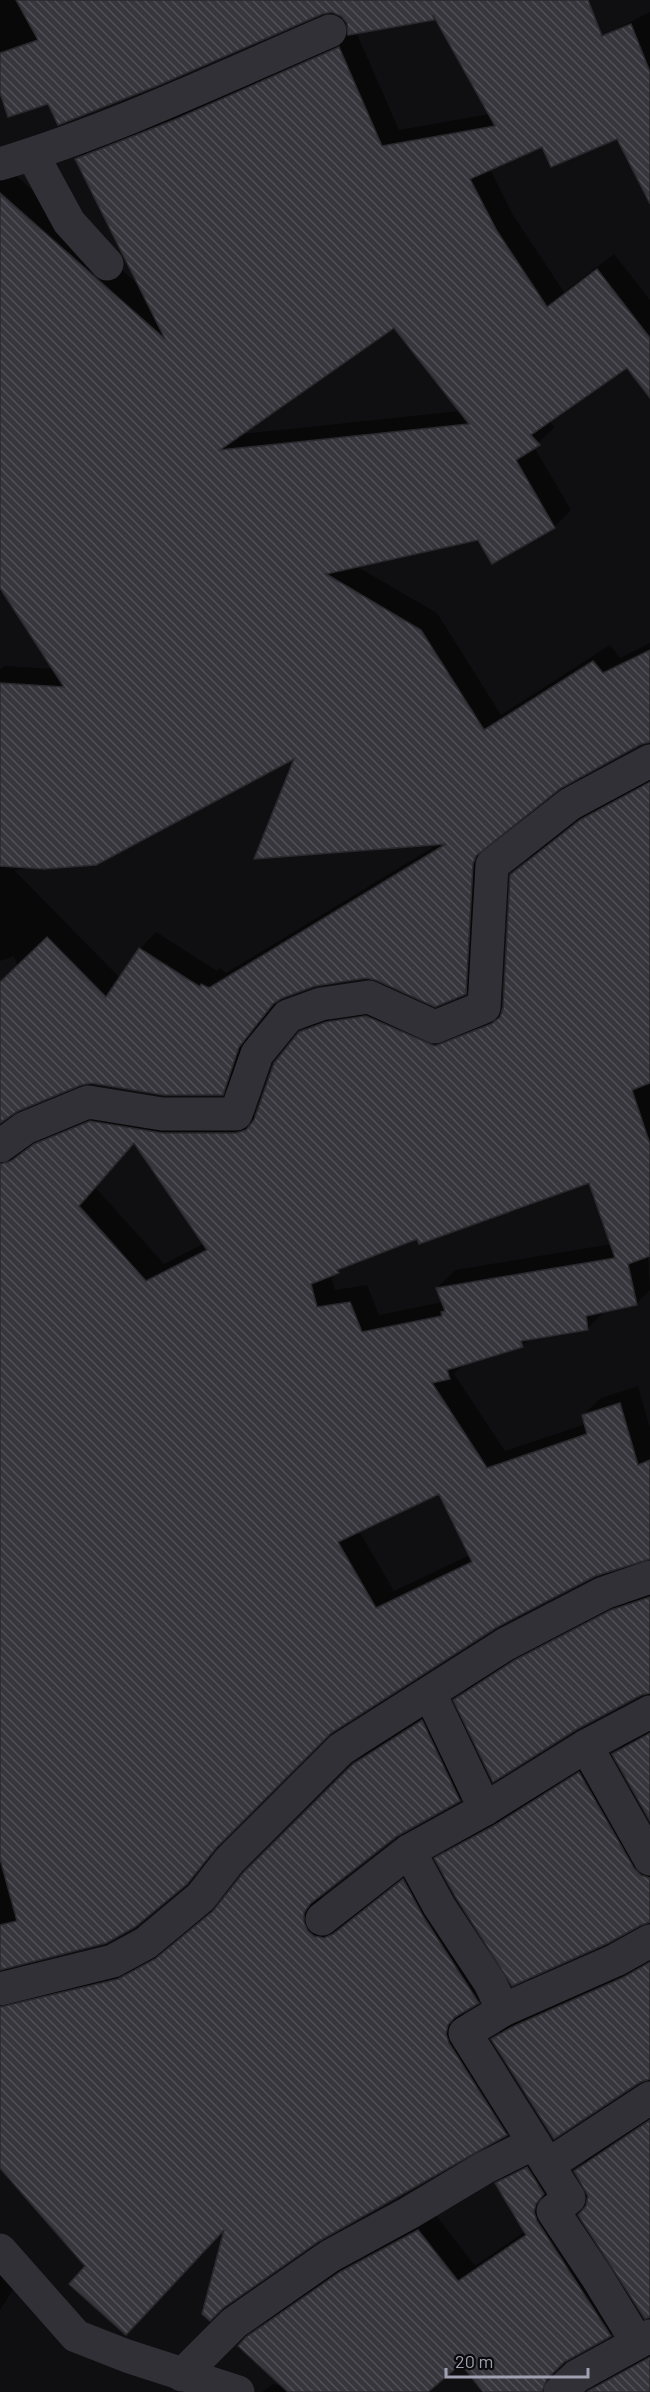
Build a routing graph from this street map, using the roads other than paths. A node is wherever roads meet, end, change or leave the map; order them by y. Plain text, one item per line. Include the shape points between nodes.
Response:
1 (330, 31) dead end
2 (32, 154) junction
3 (0, 164) edge
4 (107, 264) dead end
5 (650, 761) edge
6 (0, 1146) edge
7 (650, 1577) edge
8 (430, 1694) junction
9 (650, 1712) edge
10 (586, 1746) junction
11 (485, 1809) junction
12 (409, 1851) junction
13 (650, 1858) edge
14 (322, 1919) dead end
15 (650, 1941) edge
16 (0, 1989) edge
17 (503, 2010) junction
18 (650, 2097) edge
19 (541, 2154) junction
20 (0, 2250) edge
21 (644, 2339) edge
22 (182, 2375) junction
23 (238, 2392) edge
24 (560, 2392) edge

1 - 2 street via 150,109
2 - 3 street
2 - 4 street via 69,222
5 - 6 street via 570,804 492,865 484,1007 435,1028 369,997 321,1004 288,1016 257,1054 236,1114 162,1114 88,1102 25,1128
7 - 8 street via 604,1593 516,1639
8 - 11 street
8 - 16 street via 340,1749 229,1861 201,1896 146,1943 113,1960
9 - 10 street
10 - 11 street
10 - 13 street
11 - 12 street
12 - 14 street
12 - 17 street
15 - 17 street
17 - 19 street via 465,2033
18 - 19 street
19 - 21 street via 569,2198 553,2211
19 - 22 street via 484,2168 330,2256 234,2323
20 - 22 street via 76,2336
21 - 24 street via 577,2376
22 - 23 street

